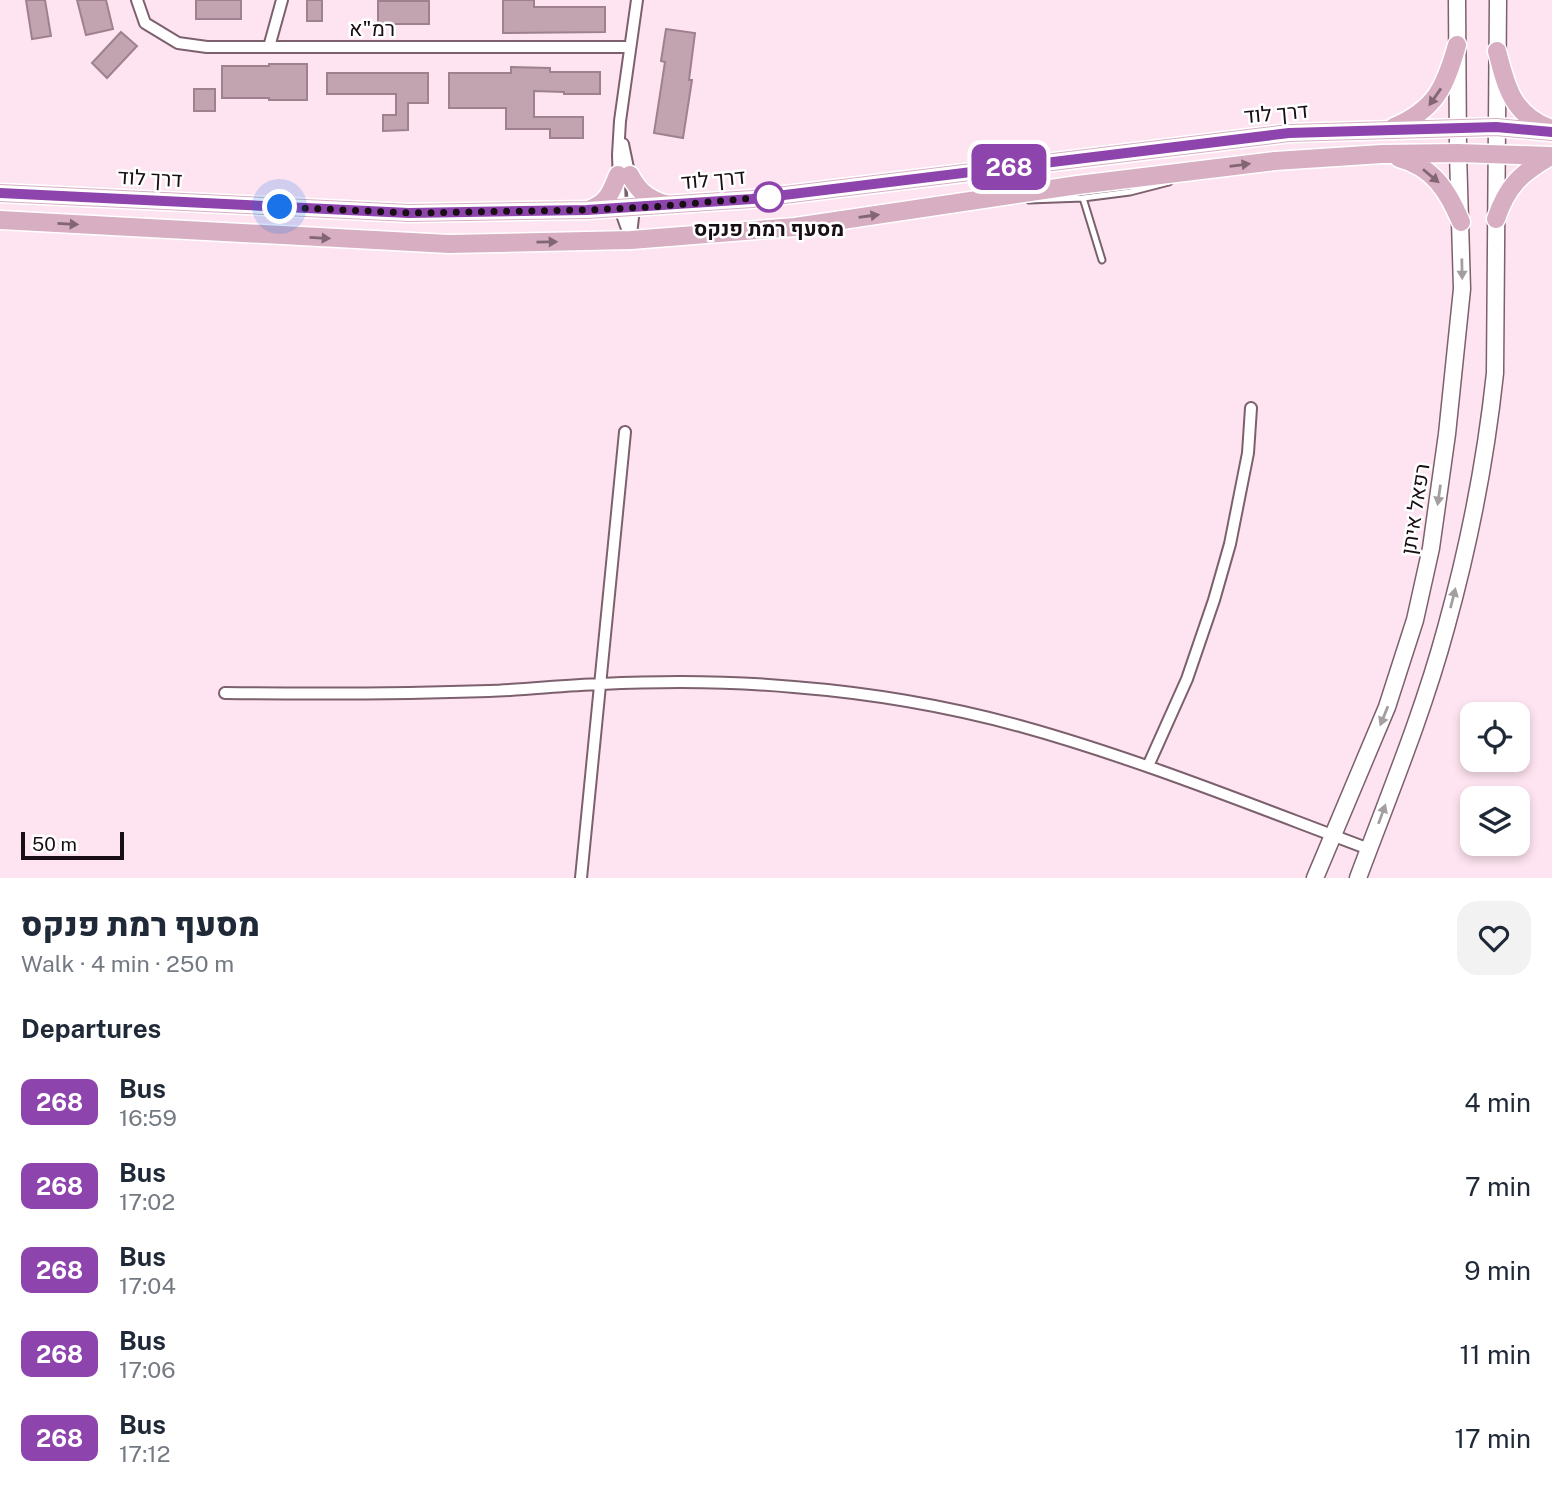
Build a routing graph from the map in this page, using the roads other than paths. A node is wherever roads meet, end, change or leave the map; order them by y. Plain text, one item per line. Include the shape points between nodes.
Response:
1 (137, 0) edge
2 (282, 0) edge
3 (636, 0) edge
4 (1457, 0) edge
5 (1497, 0) edge
6 (1457, 45) junction
7 (270, 47) junction
8 (629, 47) junction
9 (1497, 51) junction
10 (1496, 127) junction
11 (1458, 128) junction
12 (1391, 129) junction
13 (1552, 131) edge
14 (1458, 153) junction
15 (1382, 154) junction
16 (1496, 154) junction
17 (1551, 156) edge
18 (1201, 170) junction
19 (624, 175) junction
20 (0, 193) edge
21 (994, 198) junction
22 (1083, 198) junction
23 (668, 205) junction
24 (627, 209) junction
25 (587, 210) junction
26 (1496, 219) junction
27 (0, 220) edge
28 (1461, 222) junction
29 (631, 240) junction
30 (1102, 260) dead end
31 (1251, 408) dead end
32 (625, 432) dead end
33 (601, 684) junction
34 (225, 693) dead end
35 (1148, 766) junction
36 (1333, 836) junction
37 (1369, 849) junction
38 (581, 878) edge
39 (1315, 878) edge
40 (1358, 878) edge

1 - 7 street, רמ"א via 145,23 178,43
2 - 7 street
3 - 8 street
4 - 6 main road, רפאל איתן
5 - 9 main road
6 - 11 main road, רפאל איתן
6 -> 12 main road via 1438,95 1426,109
7 - 8 street, רמ"א
8 - 19 street via 620,121
9 - 10 main road
9 - 13 main road via 1513,100 1534,123
10 - 11 main road, דרך לוד
10 - 13 main road, דרך לוד
10 - 16 main road
11 - 12 main road, דרך לוד
11 - 14 main road, רפאל איתן
12 - 23 main road, דרך לוד via 1289,133
14 - 15 main road
14 - 16 main road
14 - 28 main road, רפאל איתן
18 -> 15 main road
15 -> 28 main road via 1413,162 1430,174 1442,185
16 - 17 main road
16 - 26 main road
17 - 26 main road via 1520,176 1508,190
18 - 21 main road
18 - 22 lane via 1130,192
19 - 23 main road via 646,196
19 - 24 street
19 - 25 main road via 605,201
20 - 25 main road, דרך לוד via 409,213
21 - 22 lane
29 -> 21 main road via 795,227
22 - 30 lane
23 - 24 main road, דרך לוד
24 - 25 main road, דרך לוד
24 - 29 street
37 -> 26 main road via 1446,629 1467,539 1495,373
27 -> 29 main road via 450,244
28 -> 36 main road, רפאל איתן via 1462,289 1431,548 1415,620 1387,707
31 - 35 street via 1248,453 1214,600 1187,679
32 - 33 street
33 - 34 street via 343,695
33 - 35 street via 740,683 892,699 1017,725
33 - 38 street
35 - 36 street
36 - 37 street
36 - 39 main road, רפאל איתן
37 - 40 main road

